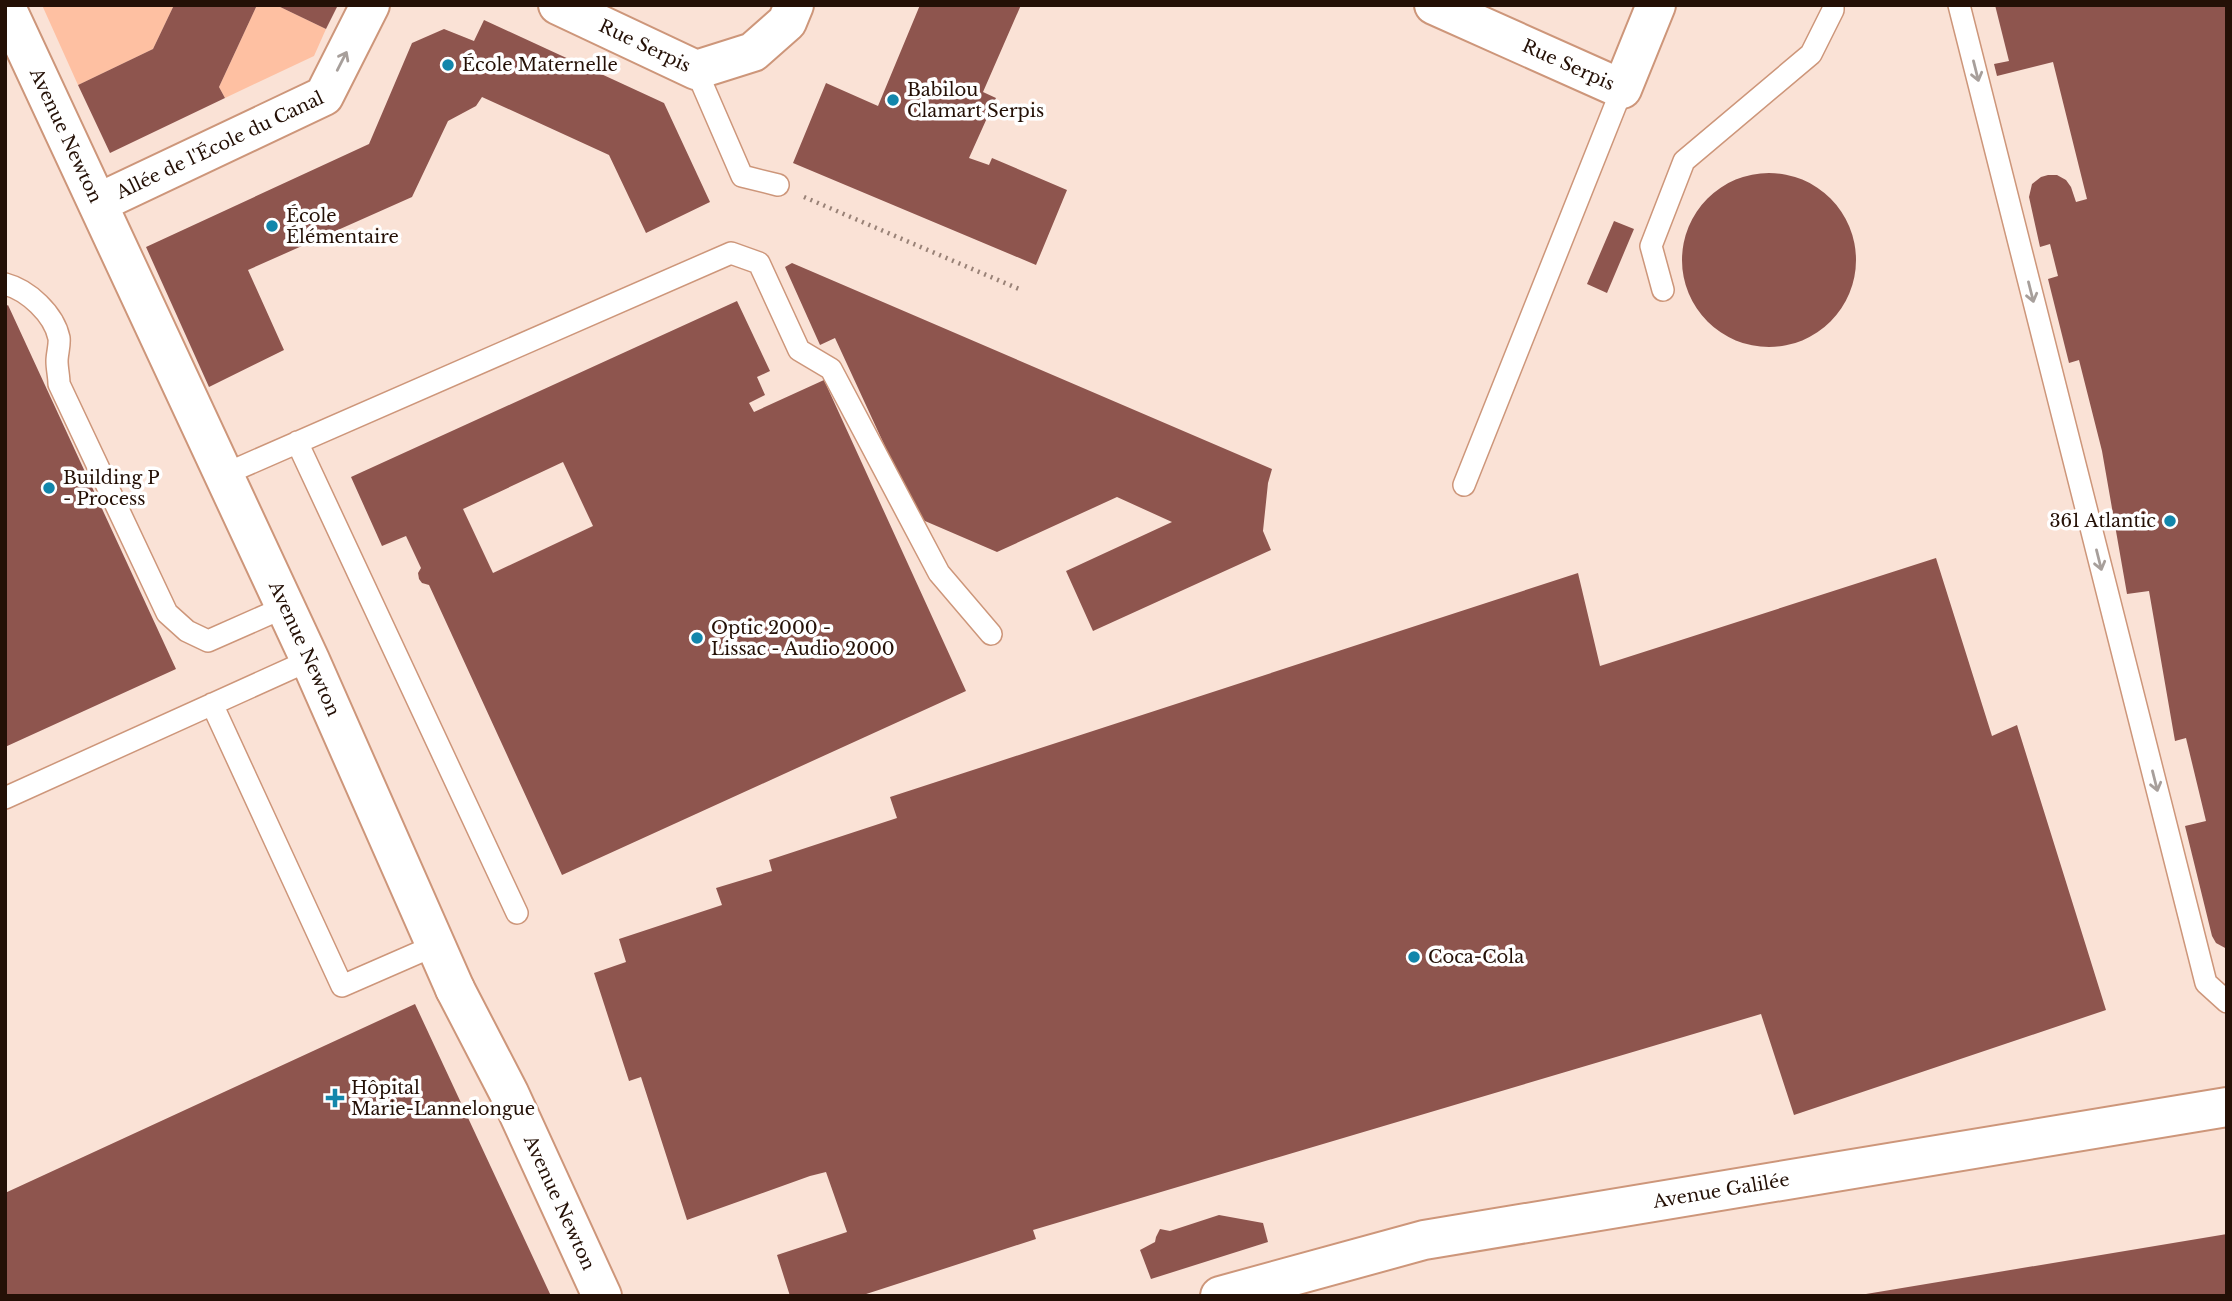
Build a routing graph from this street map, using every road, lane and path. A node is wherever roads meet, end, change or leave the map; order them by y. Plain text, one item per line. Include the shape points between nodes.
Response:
1 (5, 5) edge
2 (370, 5) edge
3 (558, 5) edge
4 (794, 5) edge
5 (1434, 5) edge
6 (1656, 5) edge
7 (1833, 5) edge
8 (1959, 5) edge
9 (696, 69) junction
10 (1622, 89) junction
11 (778, 185) joint
12 (98, 203) junction
13 (5, 284) edge
14 (1019, 289) dead end
15 (1663, 290) dead end
16 (297, 442) junction
17 (223, 475) junction
18 (1464, 485) dead end
19 (285, 607) junction
20 (991, 634) dead end
21 (310, 660) junction
22 (212, 704) junction
23 (5, 798) edge
24 (517, 913) dead end
25 (436, 945) junction
26 (2227, 1002) edge
27 (2227, 1107) edge
28 (602, 1296) edge
29 (1220, 1296) edge

1 - 12 street, Avenue Newton
12 -> 2 street, Allée de l'École du Canal via 324,96
3 - 9 street, Rue Serpis
4 - 9 street, Rue Serpis via 787,22 753,52
5 - 10 street, Rue Serpis
6 - 10 street, Rue Serpis
7 - 15 lane via 1811,54 1684,161 1651,246
8 -> 26 lane via 2206,983
9 - 11 lane via 742,176
10 - 18 lane
11 - 14 path
12 - 17 street, Avenue Newton
13 - 19 lane via 18,287 51,320 59,339 59,384 167,613 187,631 208,641
16 - 17 lane
16 - 20 lane via 731,253 759,263 799,350 831,369 939,573
16 - 24 lane
17 - 19 street, Avenue Newton
19 - 21 street, Avenue Newton
21 - 22 lane
21 - 25 street, Avenue Newton
22 - 23 lane
22 - 25 lane via 342,986
25 - 28 street, Avenue Newton
27 - 29 street, Avenue Galilée via 1424,1240

